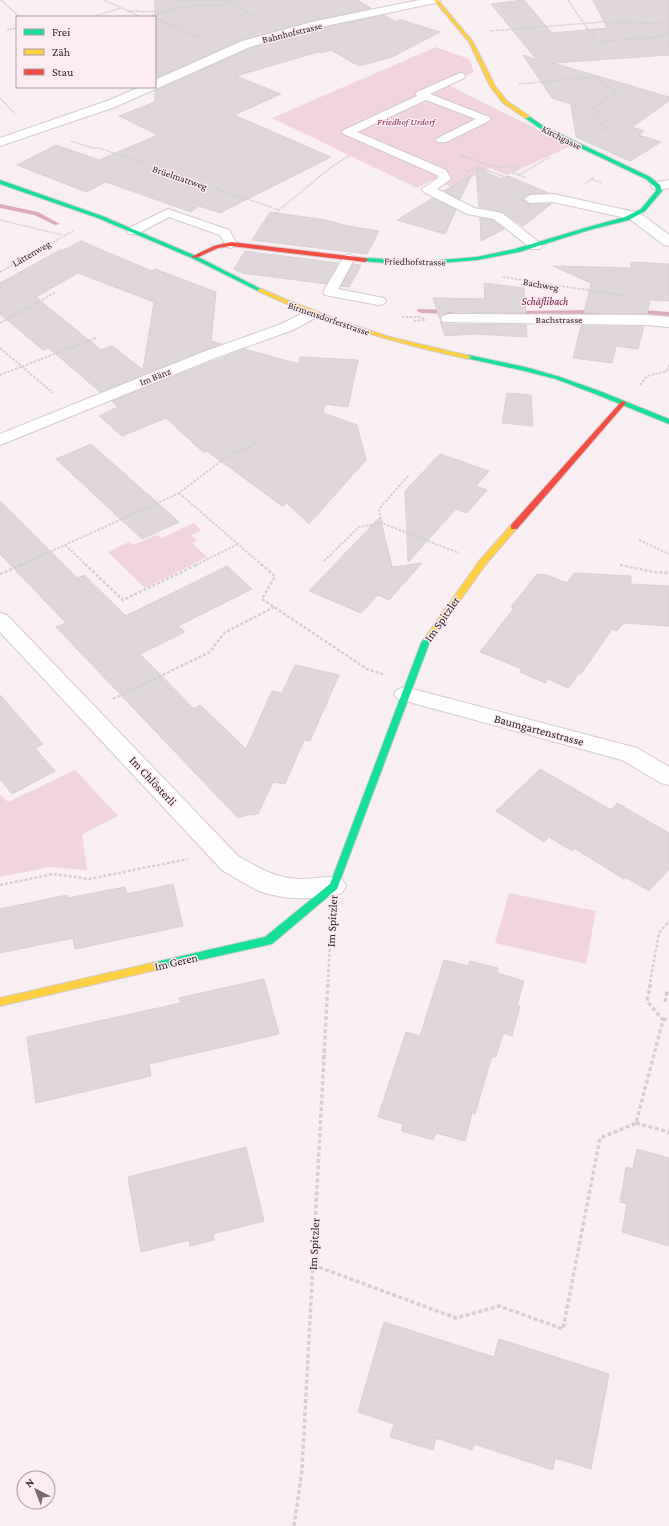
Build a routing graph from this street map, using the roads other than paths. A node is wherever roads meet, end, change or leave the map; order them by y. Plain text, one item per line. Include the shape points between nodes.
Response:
1 (436, 0) edge
2 (460, 76) dead end
3 (156, 85) edge
4 (149, 88) edge
5 (426, 96) junction
6 (442, 140) dead end
7 (0, 142) edge
8 (0, 182) edge
9 (664, 185) edge
10 (530, 199) dead end
11 (635, 216) junction
12 (133, 231) junction
13 (669, 242) edge
14 (231, 244) junction
15 (536, 246) junction
16 (194, 257) junction
17 (349, 258) junction
18 (379, 301) dead end
19 (311, 314) junction
20 (449, 319) dead end
21 (669, 322) edge
22 (624, 403) junction
23 (669, 422) edge
24 (0, 440) edge
25 (0, 620) edge
26 (407, 688) junction
27 (669, 777) edge
28 (334, 886) junction
29 (0, 1002) edge

1 - 3 street, Bahnhofstrasse via 288,32 229,50
1 - 9 street, Kirchgasse via 471,42 493,86 506,102 543,128
2 - 5 lane via 421,94
4 - 7 street via 111,104
5 - 6 lane via 485,119
5 - 15 lane via 348,132 442,173 445,179 428,189 471,211 498,216
8 - 12 street, Birmensdorferstrasse
9 - 11 street, Kirchgasse via 652,201
10 - 11 lane via 553,198
11 - 13 street
11 - 15 street, Friedhofstrasse
12 - 14 lane via 168,213 225,233
12 - 16 street, Birmensdorferstrasse
14 - 16 street, Friedhofstrasse via 216,247
14 - 17 street, Friedhofstrasse
15 - 17 street, Friedhofstrasse via 460,261 412,262
16 - 19 street, Birmensdorferstrasse
17 - 18 lane via 330,292
19 - 22 street, Birmensdorferstrasse via 420,347 557,378
19 - 24 street, Im Bänz via 287,327 209,355
20 - 21 street, Bachstrasse
22 - 23 street, Birmensdorferstrasse
22 - 26 street, Im Spitzler via 483,562 425,643
25 - 28 street, Im Chlösterli via 230,863 265,883 300,889
26 - 27 street, Baumgartenstrasse via 629,754
26 - 28 street, Im Spitzler
28 - 29 street, Im Geren via 268,941

